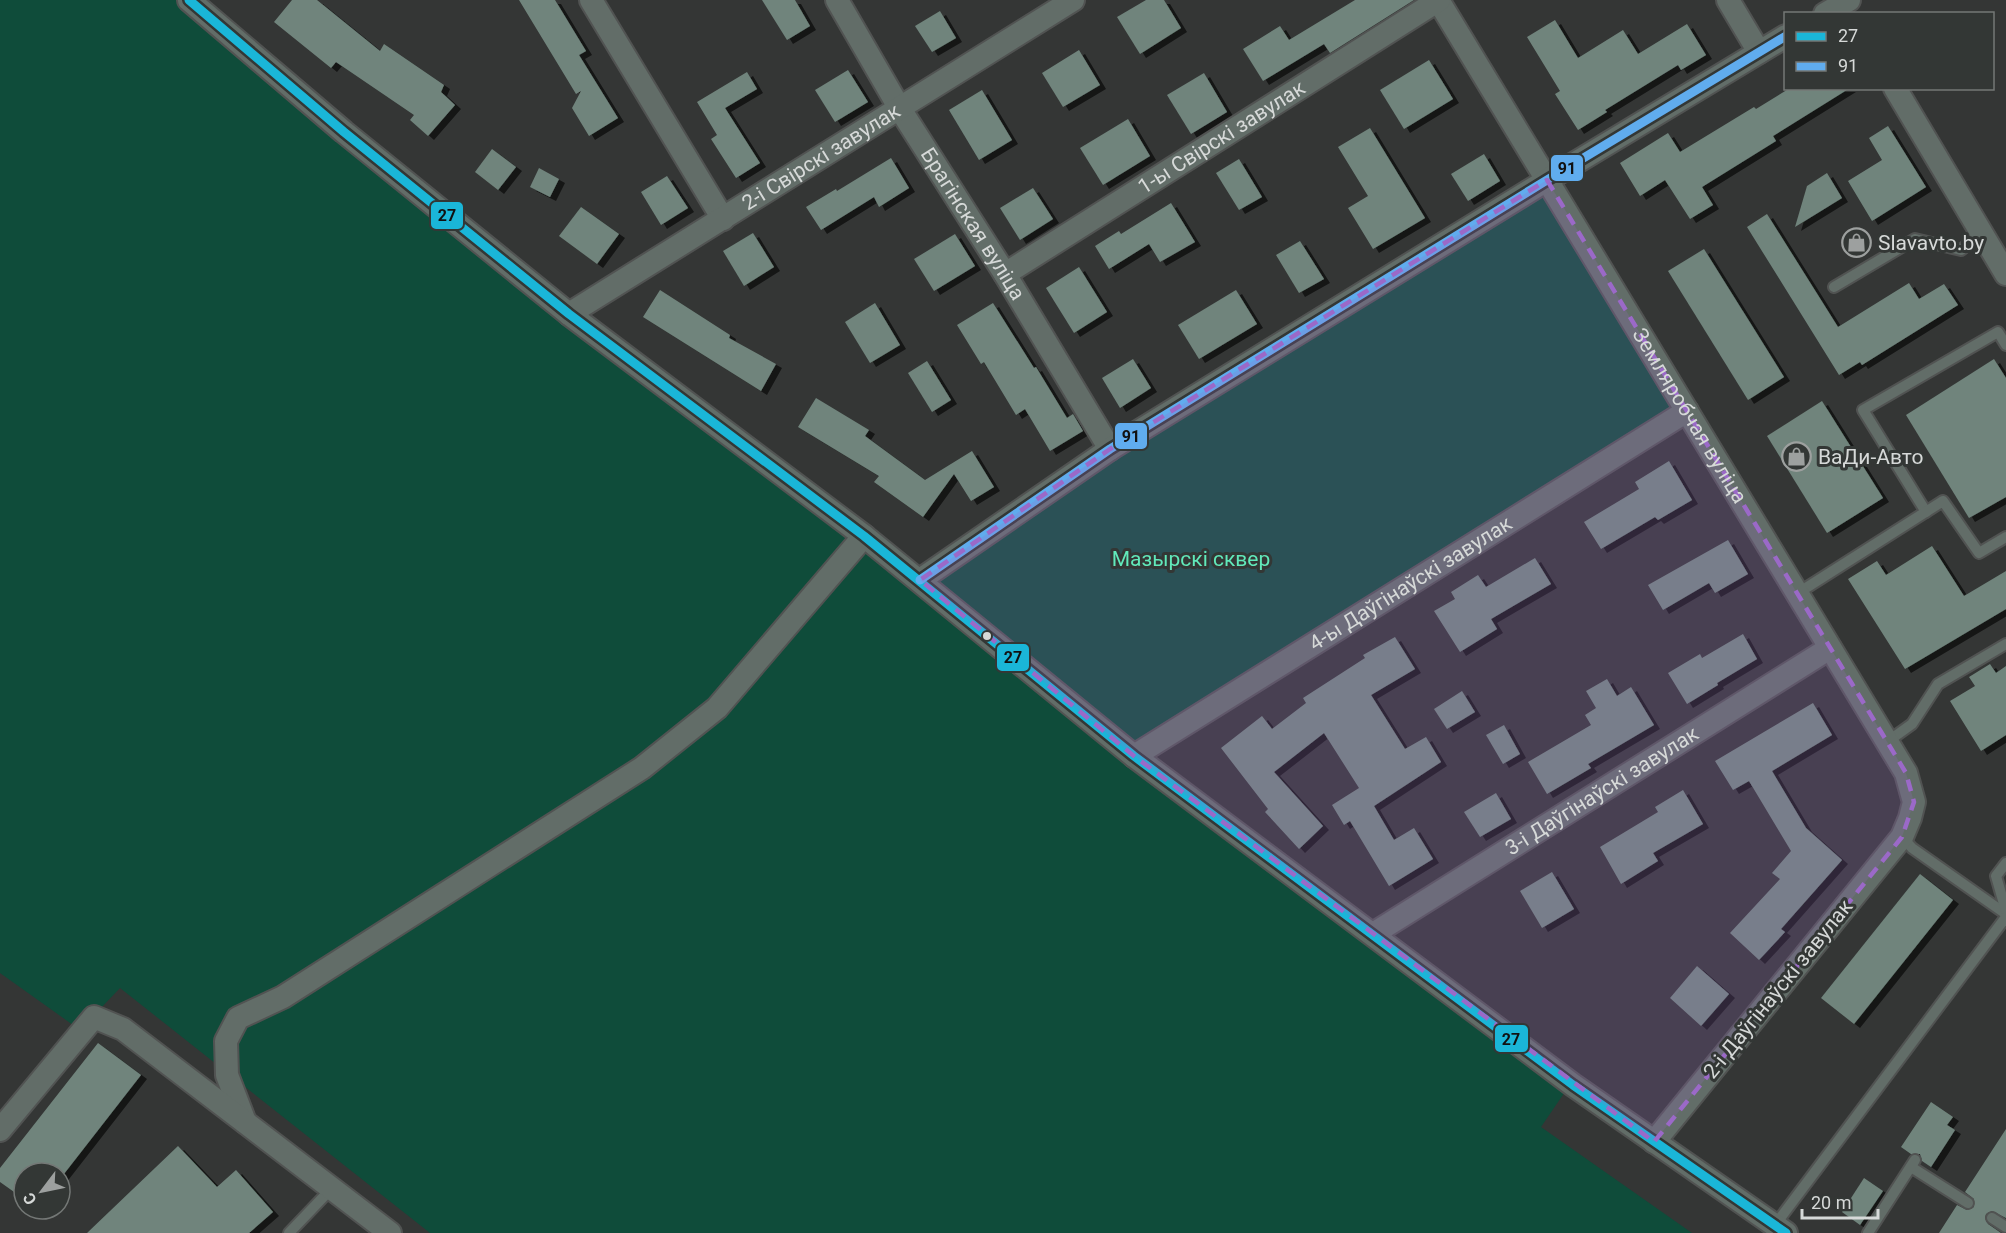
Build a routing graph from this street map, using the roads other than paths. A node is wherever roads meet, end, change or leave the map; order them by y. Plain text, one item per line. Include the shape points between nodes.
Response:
1 (189, 0) edge
2 (591, 0) edge
3 (837, 0) edge
4 (1073, 0) edge
5 (1438, 0) edge
6 (1728, 0) edge
7 (1784, 37) edge
8 (1759, 52) junction
9 (1896, 90) edge
10 (900, 109) junction
11 (1547, 180) junction
12 (723, 219) junction
13 (1982, 233) junction
14 (1005, 274) junction
15 (2006, 274) edge
16 (1834, 287) dead end
17 (569, 314) junction
18 (2006, 345) edge
19 (1687, 411) junction
20 (1110, 449) junction
21 (1926, 512) junction
22 (864, 536) junction
23 (2006, 537) edge
24 (920, 580) junction
25 (1798, 593) junction
26 (2006, 644) edge
27 (1830, 648) junction
28 (1887, 742) junction
29 (1134, 756) junction
30 (1902, 837) junction
31 (2006, 863) edge
32 (2006, 914) edge
33 (1373, 934) junction
34 (245, 1122) junction
35 (0, 1130) edge
36 (1654, 1142) junction
37 (331, 1189) junction
38 (1968, 1203) dead end
39 (1992, 1218) dead end
40 (2006, 1227) edge
41 (1781, 1229) edge
42 (289, 1233) edge
43 (390, 1233) edge
44 (1868, 1233) edge

1 - 17 street via 344,132
2 - 12 street
3 - 10 street, Брагінская вуліца
4 - 10 street, 2-і Свірскі завулак
5 - 11 street, Земляробчая вуліца
5 - 14 street, 1-ы Свірскі завулак
6 - 8 street
7 - 8 street
8 - 11 street
9 - 13 street
10 - 12 street, 2-і Свірскі завулак
10 - 14 street, Брагінская вуліца
11 - 19 street, Земляробчая вуліца
11 - 20 street
12 - 17 street, 2-і Свірскі завулак
13 - 15 street
13 - 16 lane via 1961,249 1915,239
14 - 20 street, Брагінская вуліца
17 - 22 street
18 - 21 lane via 1998,332 1863,410
19 - 25 street, Земляробчая вуліца
19 - 29 street, 4-ы Даўгінаўскі завулак
20 - 24 street
21 - 23 lane via 1943,501 1979,553
21 - 25 lane
22 - 24 street
22 - 34 street via 717,708 642,768 283,997 238,1018 226,1041 227,1076
24 - 29 street
25 - 27 street, Земляробчая вуліца
26 - 28 lane via 1938,684 1912,724
27 - 28 street, Земляробчая вуліца
27 - 33 street, 3-і Даўгінаўскі завулак
28 - 30 street, Земляробчая вуліца via 1906,773 1914,802
29 - 33 street
30 - 32 lane
30 - 36 street, 2-і Даўгінаўскі завулак
31 - 32 lane via 1996,876
32 - 41 lane
33 - 36 street
34 - 35 street via 123,1029 94,1017
34 - 37 street
36 - 41 street
37 - 42 lane
37 - 43 street
38 - 44 lane via 1913,1164
39 - 40 lane

